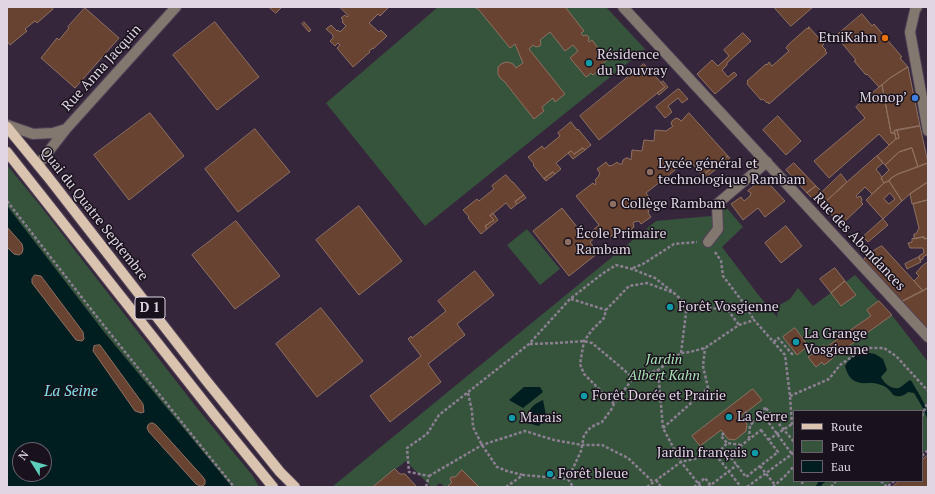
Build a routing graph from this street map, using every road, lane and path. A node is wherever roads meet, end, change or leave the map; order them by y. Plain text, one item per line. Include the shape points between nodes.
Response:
1 (176, 7) edge
2 (623, 7) edge
3 (917, 7) edge
4 (7, 126) edge
5 (66, 129) junction
6 (928, 131) edge
7 (7, 152) edge
8 (767, 162) junction
9 (38, 165) junction
10 (7, 201) edge
11 (708, 242) junction
12 (632, 268) junction
13 (674, 293) junction
14 (570, 299) junction
15 (687, 305) junction
16 (606, 310) junction
17 (754, 320) junction
18 (739, 325) junction
19 (928, 337) edge
20 (584, 341) junction
21 (774, 342) junction
22 (529, 344) junction
23 (705, 348) junction
24 (795, 352) dead end
25 (681, 353) junction
26 (658, 370) junction
27 (633, 378) junction
28 (928, 391) edge
29 (468, 393) junction
30 (790, 396) junction
31 (928, 401) edge
32 (614, 404) junction
33 (923, 414) edge
34 (763, 416) junction
35 (743, 418) dead end
36 (753, 422) junction
37 (793, 425) edge
38 (663, 428) junction
39 (783, 430) junction
40 (724, 433) dead end
41 (777, 433) junction
42 (749, 439) junction
43 (768, 440) junction
44 (793, 441) edge
45 (727, 442) junction
46 (482, 445) junction
47 (582, 445) junction
48 (742, 445) junction
49 (716, 454) junction
50 (792, 454) joint
51 (681, 462) junction
52 (737, 465) junction
53 (760, 466) junction
54 (793, 467) edge
55 (729, 471) junction
56 (766, 473) junction
57 (523, 475) junction
58 (429, 476) junction
59 (568, 479) junction
60 (656, 480) junction
61 (653, 482) junction
62 (882, 482) edge
63 (893, 482) edge
64 (698, 484) junction
65 (270, 485) edge
66 (649, 486) edge
67 (710, 486) edge
68 (774, 486) edge
69 (234, 487) edge
70 (295, 487) edge
71 (426, 487) edge
72 (506, 487) edge
73 (573, 487) edge
74 (662, 487) edge
75 (694, 487) edge
76 (700, 487) edge
77 (742, 487) edge
78 (747, 487) edge

1 - 5 street, Rue Anna Jacquin
2 - 8 street, Rue des Abondances
3 - 6 street via 910,32
4 - 5 street, Rue Anna Jacquin via 33,134 52,134
4 - 9 main road, Quai du Quatre Septembre / D 1
5 - 9 street, Rue Anna Jacquin
7 - 65 main road, D 1
8 - 11 street via 717,204 718,229
8 - 19 street, Rue des Abondances
9 - 70 main road, Quai du Quatre Septembre / D 1 via 205,379
10 - 69 path
11 - 12 path via 674,244
11 - 17 path via 721,262 723,276
12 - 13 path via 655,278
12 - 14 path via 616,265
13 - 15 path
13 - 16 path via 647,283 630,286
14 - 16 path
14 - 22 path
15 - 18 path via 727,309
15 - 25 path
16 - 20 path via 604,318
17 - 18 path
17 - 21 path
18 - 23 path
20 - 22 path
20 - 27 path via 592,343
20 - 32 path via 580,364 584,374
21 - 24 path via 778,338 792,354
21 - 30 path via 786,355
22 - 29 path
23 - 25 path
23 - 38 path via 703,366 708,388
25 - 26 path
26 - 27 path
26 - 38 path
27 - 32 path
28 - 30 path via 896,356 884,348 865,348 840,365 829,380
29 - 46 path via 474,428
29 - 58 path via 439,415 426,434 407,448 409,472
30 - 37 path
31 - 33 path
32 - 47 path via 602,422 590,427 584,435
34 - 36 path
34 - 39 path via 765,407
34 - 41 path
35 - 36 path via 746,413
36 - 42 path via 750,425
37 - 39 path
38 - 51 path
39 - 41 path
39 - 44 path
40 - 45 path via 721,436
41 - 43 path
41 - 50 path
42 - 43 path via 761,430
42 - 48 path
43 - 53 path via 778,452
45 - 48 path
45 - 49 path
46 - 47 path via 525,431
46 - 57 path via 497,467
46 - 58 path
47 - 59 path
47 - 61 path via 602,445 628,458
48 - 52 path via 729,455
49 - 51 path
49 - 55 path
50 - 56 path
51 - 60 path
51 - 64 path
52 - 53 path via 746,477
52 - 55 path
53 - 56 path
54 - 68 path
55 - 67 path
55 - 77 path
56 - 68 path
56 - 78 path
57 - 59 path
57 - 72 path
58 - 71 path
59 - 73 path
60 - 61 path
60 - 74 path
61 - 66 path
62 - 63 path via 888,487
64 - 67 path via 705,478
64 - 75 path
64 - 76 path

